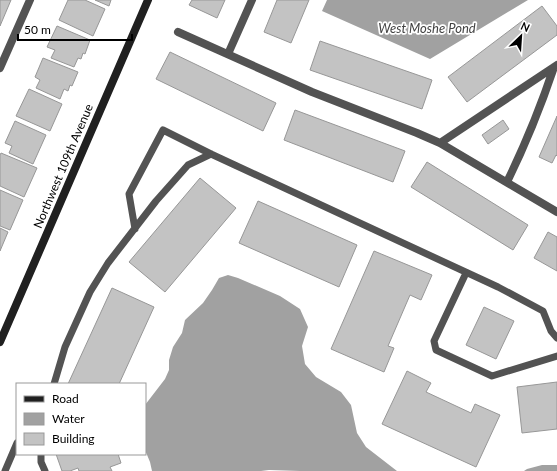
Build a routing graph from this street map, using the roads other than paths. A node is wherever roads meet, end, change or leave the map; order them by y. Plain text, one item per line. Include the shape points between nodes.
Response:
1 (30, 0) edge
2 (148, 0) edge
3 (252, 0) edge
4 (178, 32) dead end
5 (228, 54) junction
6 (556, 66) edge
7 (0, 68) edge
8 (440, 143) junction
9 (210, 154) junction
10 (506, 182) junction
11 (557, 212) edge
12 (134, 229) junction
13 (466, 272) junction
14 (557, 338) edge
15 (0, 342) edge
16 (557, 356) edge
17 (54, 383) edge
18 (16, 445) edge
19 (41, 455) edge
20 (5, 471) edge
21 (45, 471) edge

1 - 7 street
2 - 15 street, Northwest 109th Avenue
3 - 5 street
4 - 5 street
5 - 8 street via 312,92
6 - 8 street
6 - 10 street
8 - 10 street
9 - 12 lane via 188,165
9 - 12 lane via 163,130 129,194
9 - 13 lane
10 - 11 street
12 - 17 lane via 90,292 65,347
13 - 14 lane via 543,311 551,331
13 - 16 lane via 434,341 436,350 492,376
18 - 20 lane
19 - 21 lane

